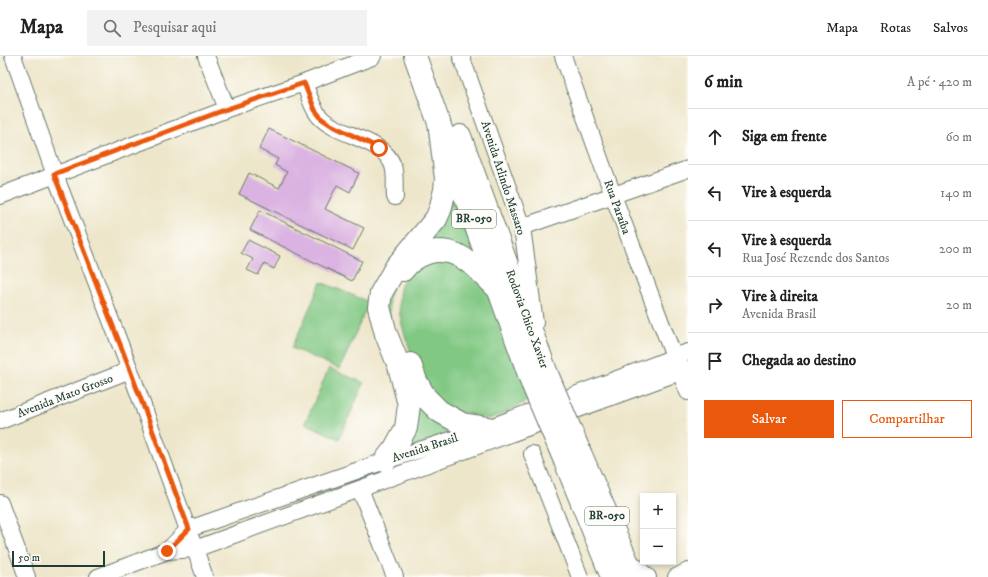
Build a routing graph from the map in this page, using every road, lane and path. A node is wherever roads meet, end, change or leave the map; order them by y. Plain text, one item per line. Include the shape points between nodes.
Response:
1 (13, 56) edge
2 (206, 56) edge
3 (373, 56) edge
4 (461, 56) edge
5 (564, 56) edge
6 (419, 59) edge
7 (304, 83) junction
8 (227, 109) junction
9 (439, 122) junction
10 (688, 169) edge
11 (54, 174) junction
12 (613, 195) junction
13 (0, 196) edge
14 (395, 197) dead end
15 (522, 227) junction
16 (499, 291) junction
17 (539, 350) junction
18 (681, 355) edge
19 (130, 370) junction
20 (684, 371) edge
21 (540, 378) junction
22 (688, 392) edge
23 (0, 421) edge
24 (488, 428) junction
25 (532, 454) dead end
26 (573, 458) junction
27 (385, 461) junction
28 (360, 489) junction
29 (0, 503) edge
30 (189, 529) junction
31 (597, 542) junction
32 (195, 549) junction
33 (167, 551) junction
34 (630, 567) edge
35 (688, 571) edge
36 (27, 577) edge
37 (98, 577) edge
38 (205, 577) edge
39 (395, 577) edge
40 (580, 577) edge
41 (604, 577) edge
42 (612, 577) edge
43 (648, 577) edge
44 (676, 577) edge

1 - 11 street
2 - 8 street
3 - 7 street
4 - 15 street, Avenida Arlindo Massaro
5 - 12 street, Rua Paraíba
6 - 9 highway, Rodovia Chico Xavier / BR-050
6 - 17 highway, Rodovia Chico Xavier / BR-050
7 - 8 street
7 - 14 street via 315,110 322,119 379,148 389,156 393,166
8 - 11 street
9 - 16 highway, Rodovia Chico Xavier / BR-050
9 - 27 highway via 446,179 440,210 436,219 396,267 381,293 379,307 409,405 406,428
10 - 12 street
11 - 13 street
11 - 19 street
12 - 15 street
12 - 18 street, Rua Paraíba
15 - 17 street, Avenida Arlindo Massaro
16 - 21 highway, Rodovia Chico Xavier / BR-050
16 - 24 highway via 467,260 450,252 434,250 419,255 405,267 397,279 393,294 397,325 416,381 425,397 439,411 462,424
17 - 21 highway, Rodovia Chico Xavier / BR-050
18 - 24 street, Avenida Brasil
19 - 23 street, Avenida Mato Grosso
19 - 30 street
20 - 22 street
20 - 28 street, Avenida Brasil
21 - 26 highway, Rodovia Chico Xavier / BR-050, bridge
24 - 27 street, Avenida Brasil
25 - 40 street
26 - 31 highway, Rodovia Chico Xavier / BR-050
26 - 34 highway, Rodovia Chico Xavier / BR-050
27 - 30 street, Avenida Brasil
28 - 32 street, Avenida Brasil
28 - 39 street
29 - 36 street
30 - 32 street
30 - 33 street, Avenida Brasil
31 - 41 street
31 - 42 highway, Rodovia Chico Xavier / BR-050
32 - 33 street, Avenida Brasil
32 - 38 street
33 - 37 street, Avenida Brasil
34 - 43 street
35 - 44 street

